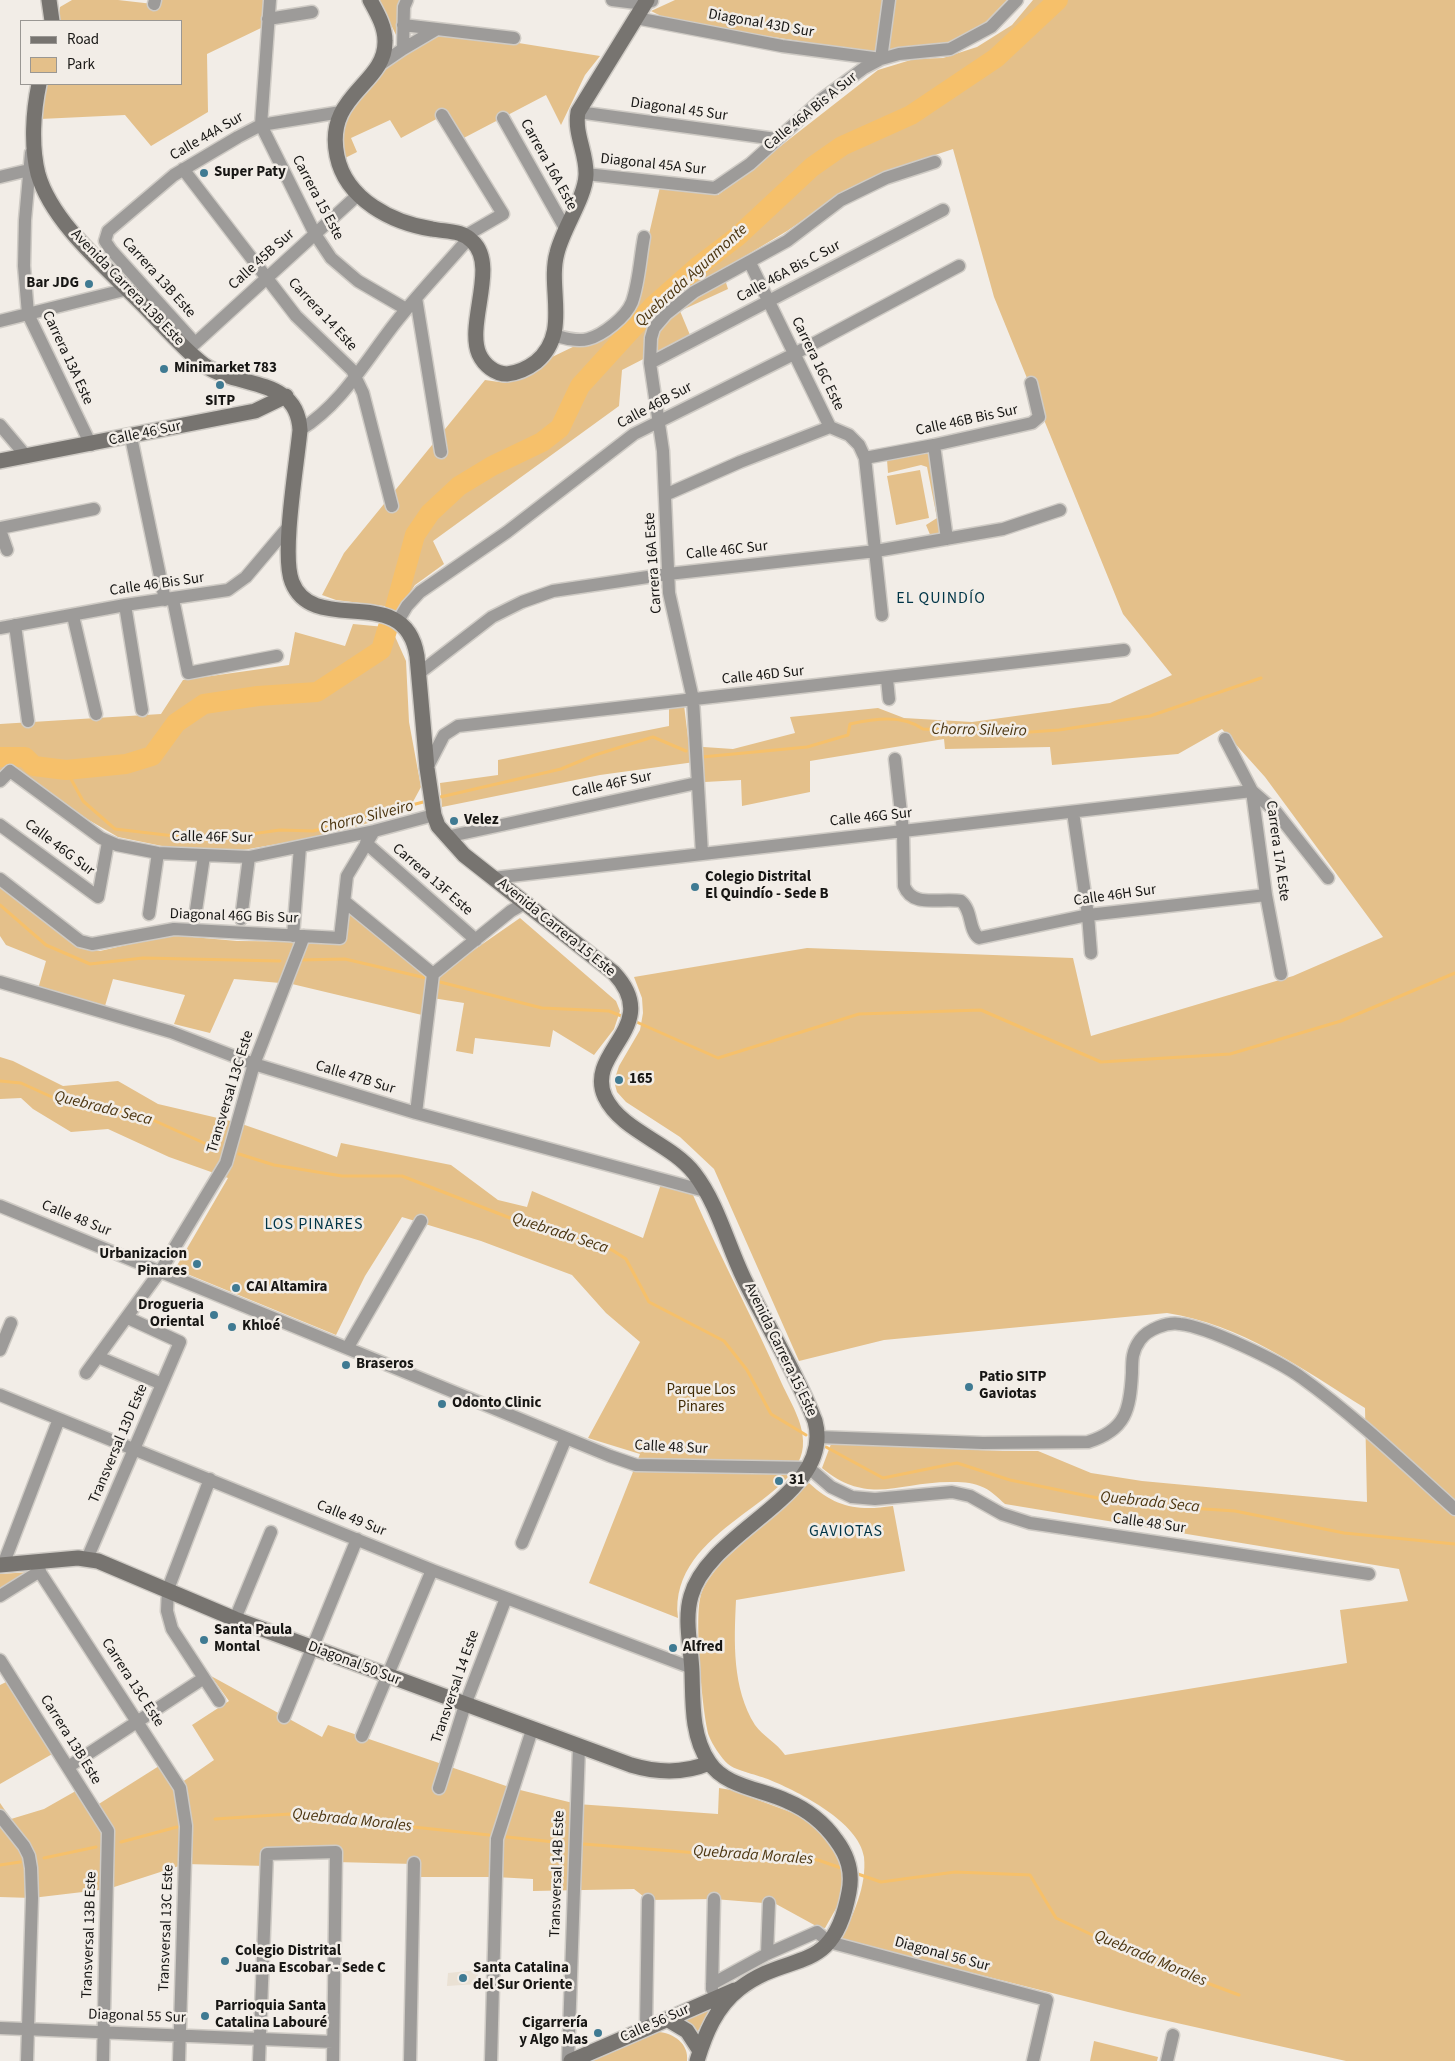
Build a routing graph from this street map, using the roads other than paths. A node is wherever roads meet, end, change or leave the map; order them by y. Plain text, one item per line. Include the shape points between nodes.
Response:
1 (50, 0) edge
2 (270, 0) edge
3 (370, 0) edge
4 (407, 0) edge
5 (612, 0) edge
6 (888, 0) edge
7 (1017, 0) edge
8 (648, 1) edge
9 (312, 12) dead end
10 (636, 18) junction
11 (268, 19) junction
12 (52, 20) edge
13 (404, 25) junction
14 (438, 29) junction
15 (514, 38) dead end
16 (403, 48) junction
17 (881, 59) junction
18 (381, 64) junction
19 (39, 85) edge
20 (342, 112) junction
21 (578, 112) junction
22 (442, 115) dead end
23 (503, 118) dead end
24 (261, 125) junction
25 (34, 132) junction
26 (776, 139) junction
27 (935, 162) dead end
28 (183, 169) junction
29 (29, 170) junction
30 (586, 174) junction
31 (0, 177) edge
32 (716, 188) joint
33 (358, 194) junction
34 (943, 210) dead end
35 (565, 228) junction
36 (108, 231) joint
37 (315, 234) junction
38 (467, 237) junction
39 (644, 237) dead end
40 (750, 264) junction
41 (959, 266) dead end
42 (266, 278) junction
43 (128, 289) junction
44 (416, 298) junction
45 (768, 302) junction
46 (406, 309) junction
47 (28, 314) junction
48 (0, 322) edge
49 (553, 336) junction
50 (191, 347) junction
51 (794, 354) junction
52 (650, 362) junction
53 (356, 376) junction
54 (1031, 383) dead end
55 (286, 396) junction
56 (660, 420) junction
57 (0, 425) edge
58 (830, 427) junction
59 (300, 430) junction
60 (131, 437) junction
61 (91, 445) junction
62 (934, 445) junction
63 (441, 452) dead end
64 (27, 457) junction
65 (865, 458) junction
66 (0, 461) edge
67 (665, 495) junction
68 (392, 506) dead end
69 (94, 509) dead end
70 (1060, 510) dead end
71 (290, 525) junction
72 (0, 529) edge
73 (947, 540) junction
74 (8, 550) dead end
75 (876, 551) junction
76 (668, 574) junction
77 (169, 600) junction
78 (125, 605) junction
79 (882, 615) dead end
80 (74, 616) junction
81 (398, 621) junction
82 (15, 625) junction
83 (0, 628) edge
84 (1124, 650) dead end
85 (277, 656) dead end
86 (418, 674) junction
87 (887, 679) junction
88 (693, 699) junction
89 (889, 699) dead end
90 (142, 710) dead end
91 (96, 714) dead end
92 (28, 720) dead end
93 (1225, 738) dead end
94 (895, 759) dead end
95 (427, 768) junction
96 (0, 781) edge
97 (697, 783) junction
98 (1252, 791) junction
99 (433, 811) junction
100 (1073, 812) junction
101 (0, 824) edge
102 (374, 831) junction
103 (903, 831) junction
104 (446, 837) junction
105 (108, 842) junction
106 (366, 843) junction
107 (300, 847) junction
108 (158, 853) junction
109 (702, 854) junction
110 (204, 856) junction
111 (249, 857) junction
112 (493, 878) junction
113 (1328, 878) dead end
114 (0, 879) edge
115 (1266, 895) junction
116 (344, 901) junction
117 (525, 903) junction
118 (149, 914) dead end
119 (1088, 914) junction
120 (195, 917) dead end
121 (241, 918) dead end
122 (298, 936) junction
123 (476, 940) junction
124 (1092, 953) dead end
125 (433, 974) junction
126 (1280, 974) dead end
127 (0, 982) edge
128 (254, 1064) junction
129 (416, 1114) junction
130 (705, 1191) junction
131 (0, 1206) edge
132 (421, 1221) dead end
133 (161, 1270) junction
134 (128, 1318) junction
135 (11, 1323) dead end
136 (348, 1347) junction
137 (0, 1350) edge
138 (98, 1357) junction
139 (86, 1373) dead end
140 (162, 1384) junction
141 (0, 1395) edge
142 (59, 1419) junction
143 (818, 1437) junction
144 (566, 1438) junction
145 (134, 1449) junction
146 (809, 1468) junction
147 (210, 1479) junction
148 (1455, 1508) edge
149 (271, 1532) dead end
150 (357, 1539) junction
151 (522, 1543) dead end
152 (88, 1559) junction
153 (2, 1565) edge
154 (37, 1567) junction
155 (432, 1570) junction
156 (1369, 1574) dead end
157 (168, 1589) junction
158 (0, 1596) edge
159 (506, 1598) junction
160 (235, 1619) junction
161 (313, 1648) junction
162 (0, 1660) edge
163 (692, 1668) junction
164 (387, 1676) junction
165 (204, 1678) junction
166 (220, 1701) dead end
167 (465, 1705) junction
168 (284, 1717) dead end
169 (137, 1721) junction
170 (532, 1730) junction
171 (362, 1736) dead end
172 (579, 1747) junction
173 (709, 1763) junction
174 (68, 1767) junction
175 (439, 1788) dead end
176 (0, 1816) edge
177 (186, 1826) joint
178 (109, 1839) joint
179 (414, 1864) dead end
180 (648, 1900) dead end
181 (714, 1900) dead end
182 (769, 1904) dead end
183 (823, 1937) junction
184 (767, 1954) junction
185 (741, 1988) junction
186 (712, 1991) junction
187 (667, 2019) junction
188 (0, 2028) edge
189 (646, 2028) junction
190 (28, 2029) junction
191 (104, 2032) junction
192 (180, 2035) junction
193 (1173, 2035) dead end
194 (260, 2038) junction
195 (334, 2042) junction
196 (698, 2056) edge
197 (27, 2061) edge
198 (103, 2061) edge
199 (179, 2061) edge
200 (259, 2061) edge
201 (333, 2061) edge
202 (410, 2061) edge
203 (491, 2061) edge
204 (569, 2061) edge
205 (1033, 2061) edge
206 (1167, 2061) edge

1 - 12 main road
2 - 11 street
3 - 18 main road via 384,34
4 - 13 street
5 - 8 street
6 - 17 street
7 - 17 street, Calle 46A Bis A Sur via 991,27 950,50 899,54
8 - 10 main road
9 - 11 street
10 - 17 street, Diagonal 43D Sur via 782,46
10 - 21 main road
11 - 24 street
13 - 14 street
13 - 16 street
14 - 15 street
14 - 16 street
16 - 18 street
17 - 26 street, Calle 46A Bis A Sur via 822,100
18 - 20 main road via 352,95
19 - 25 main road, Avenida Carrera 13B Este
20 - 24 street, Calle 44A Sur
20 - 33 main road via 335,139 337,156 342,173
21 - 26 street, Diagonal 45 Sur
21 - 30 main road via 576,125
22 - 38 street via 502,214
23 - 35 street, Carrera 16A Este
24 - 28 street, Calle 44A Sur
24 - 37 street, Carrera 15 Este
25 - 29 street, Carrera 13A Este
25 - 43 main road, Avenida Carrera 13B Este via 39,175 52,203 78,237
26 - 32 street, Calle 46A Bis A Sur via 750,164
27 - 40 street via 886,178 841,200
28 - 36 street, Calle 44A Sur
28 - 42 street, Carrera 14 Este
29 - 31 street
29 - 47 street, Carrera 13A Este via 24,266
30 - 32 street, Diagonal 45A Sur
30 - 35 main road
33 - 37 street, Calle 45B Sur
33 - 38 main road via 395,219
34 - 45 street, Calle 46A Bis C Sur
35 - 49 main road via 554,261 557,308
36 - 50 street, Carrera 13B Este via 105,241 111,250
37 - 42 street, Calle 45B Sur
37 - 46 street, Carrera 15 Este via 339,266
38 - 44 street
38 - 49 main road via 479,248 482,263 478,349 488,366 507,374 522,370 546,352
39 - 49 street via 631,304 621,316 605,330 587,339
40 - 45 street, Carrera 16C Este
40 - 52 street, Carrera 16A Este via 694,292 666,314 654,328
41 - 51 street, Calle 46B Sur
42 - 50 street, Calle 45B Sur
42 - 53 street, Carrera 14 Este via 303,324
43 - 47 street
43 - 50 main road, Avenida Carrera 13B Este
44 - 46 street
44 - 63 street
45 - 51 street, Carrera 16C Este
45 - 52 street, Calle 46A Bis C Sur
46 - 53 street
47 - 48 street
47 - 61 street, Carrera 13A Este
50 - 55 main road, Avenida Carrera 13B Este via 214,371
51 - 56 street, Calle 46B Sur
51 - 58 street, Carrera 16C Este
52 - 56 street, Carrera 16A Este
53 - 59 street via 328,410
53 - 68 street, Carrera 14 Este
54 - 62 street, Calle 46B Bis Sur via 1039,417 1032,423
55 - 59 main road via 297,410
55 - 60 main road, Calle 46 Sur via 255,412
56 - 67 street, Carrera 16A Este
56 - 81 street, Calle 46B Sur via 609,451 506,532 420,592 406,606
57 - 64 street
58 - 65 street, Carrera 16C Este via 849,434
58 - 67 street
59 - 71 main road
60 - 61 main road, Calle 46 Sur
60 - 77 street
61 - 64 main road, Calle 46 Sur
62 - 65 street, Calle 46B Bis Sur
62 - 73 street
64 - 66 main road, Calle 46 Sur
65 - 75 street, Carrera 16C Este
67 - 76 street, Carrera 16A Este
69 - 72 street
70 - 73 street, Calle 46C Sur via 1003,529
71 - 77 street, Calle 46 Bis Sur via 237,585 220,593
71 - 81 main road via 289,568 292,583 301,596 314,605 385,615
72 - 74 street
73 - 75 street, Calle 46C Sur
75 - 76 street, Calle 46C Sur
75 - 79 street, Carrera 16C Este
76 - 86 street, Calle 46C Sur via 569,587 522,602 492,617
76 - 88 street, Carrera 16A Este via 671,604
77 - 78 street, Calle 46 Bis Sur
77 - 85 street via 188,674
78 - 80 street, Calle 46 Bis Sur
78 - 90 street
80 - 82 street, Calle 46 Bis Sur
80 - 91 street
81 - 86 main road, Avenida Carrera 15 Este via 412,637
82 - 83 street, Calle 46 Bis Sur
82 - 92 street
84 - 87 street, Calle 46D Sur
86 - 95 main road, Avenida Carrera 15 Este
87 - 88 street, Calle 46D Sur
87 - 89 street
88 - 95 street, Calle 46D Sur via 458,726 444,735
88 - 97 street, Carrera 16A Este
93 - 98 street, Carrera 17A Este
94 - 103 street
95 - 99 main road, Avenida Carrera 15 Este
96 - 105 street, Calle 46F Sur via 10,771
97 - 104 street, Calle 46F Sur
97 - 109 street, Carrera 16A Este
98 - 100 street, Calle 46G Sur
98 - 113 street via 1276,812
98 - 115 street, Carrera 17A Este
99 - 102 street, Calle 46F Sur
99 - 104 main road, Avenida Carrera 15 Este
100 - 103 street, Calle 46G Sur
100 - 119 street
101 - 105 street, Calle 46G Sur via 98,898
102 - 106 street
102 - 107 street, Calle 46F Sur
103 - 109 street, Calle 46G Sur
103 - 119 street, Calle 46H Sur via 904,886 910,898 961,901 970,912 974,931 980,938
104 - 112 main road, Avenida Carrera 15 Este
105 - 108 street, Calle 46F Sur
106 - 116 street via 347,876
106 - 123 street, Carrera 13F Este
107 - 111 street, Calle 46F Sur
107 - 122 street, Transversal 13C Este
108 - 110 street, Calle 46F Sur
108 - 118 street
109 - 112 street, Calle 46G Sur
110 - 111 street, Calle 46F Sur
110 - 120 street
111 - 121 street
112 - 117 main road, Avenida Carrera 15 Este
114 - 122 street, Diagonal 46G Bis Sur via 80,941 92,944 174,928
115 - 119 street, Calle 46H Sur
115 - 126 street, Carrera 17A Este
116 - 122 street, Diagonal 46G Bis Sur via 340,938
116 - 125 street
117 - 123 street
117 - 130 main road, Avenida Carrera 15 Este via 614,973 627,992 629,1019 605,1064 601,1082 605,1096 618,1115 684,1162
119 - 124 street
122 - 128 street, Transversal 13C Este
123 - 125 street
125 - 129 street
127 - 128 street, Calle 47B Sur via 171,1032
128 - 129 street, Calle 47B Sur
128 - 133 street, Transversal 13C Este via 226,1163
129 - 130 street, Calle 47B Sur
130 - 143 main road, Avenida Carrera 15 Este via 743,1277 810,1409
131 - 133 street, Calle 48 Sur
132 - 136 street
133 - 134 street, Transversal 13C Este
133 - 136 street, Calle 48 Sur
134 - 138 street, Transversal 13C Este
134 - 140 street, Transversal 13D Este via 180,1342
135 - 137 street
136 - 144 street, Calle 48 Sur
138 - 139 street, Transversal 13C Este
138 - 140 street
140 - 145 street, Transversal 13D Este
141 - 142 street, Calle 49 Sur
142 - 145 street, Calle 49 Sur
142 - 153 street
143 - 146 main road, Avenida Carrera 15 Este via 818,1448
143 - 148 street via 983,1443 1088,1442 1109,1434 1124,1419 1131,1393 1132,1353 1141,1338 1158,1327 1180,1324 1215,1334 1301,1377 1354,1418
144 - 146 street, Calle 48 Sur via 636,1465
144 - 151 street
145 - 147 street, Calle 49 Sur
145 - 152 street, Transversal 13D Este
146 - 156 street, Calle 48 Sur via 838,1491 860,1499 952,1492 970,1496 1002,1514 1030,1523
146 - 163 main road, Avenida Carrera 15 Este via 717,1554 698,1578 690,1597 688,1616
147 - 150 street, Calle 49 Sur
147 - 157 street
149 - 160 street
150 - 155 street, Calle 49 Sur
150 - 161 street
152 - 154 main road, Diagonal 50 Sur
152 - 157 main road, Diagonal 50 Sur
153 - 154 main road, Diagonal 50 Sur
154 - 158 street
154 - 169 street, Carrera 13C Este
155 - 159 street, Calle 49 Sur
155 - 164 street
157 - 160 main road, Diagonal 50 Sur
157 - 165 street via 167,1611 172,1629
159 - 163 street, Calle 49 Sur
159 - 167 street, Transversal 14 Este
160 - 161 main road, Diagonal 50 Sur
161 - 164 main road, Diagonal 50 Sur
161 - 168 street
162 - 174 street, Carrera 13B Este
163 - 173 main road, Avenida Carrera 15 Este via 696,1732
164 - 167 main road, Diagonal 50 Sur
164 - 171 street
165 - 166 street
165 - 169 street
167 - 170 main road, Diagonal 50 Sur
167 - 175 street, Transversal 14 Este
169 - 174 street
169 - 177 street, Carrera 13C Este via 180,1788
170 - 172 main road, Diagonal 50 Sur
170 - 203 street via 497,1839
172 - 173 main road, Diagonal 50 Sur via 658,1771 691,1769
172 - 204 street, Transversal 14B Este
173 - 183 main road, Avenida Carrera 15 Este via 726,1778 809,1813 833,1836 850,1873 842,1918
174 - 178 street, Carrera 13B Este via 108,1831
176 - 190 street via 20,1840 29,1856 31,1868
177 - 192 street, Transversal 13C Este
178 - 191 street, Transversal 13B Este
179 - 202 street
180 - 189 street
181 - 186 street
182 - 184 street
183 - 184 street, Calle 56 Sur
183 - 185 main road, Avenida Carrera 15 Este via 810,1958
183 - 205 street, Diagonal 56 Sur via 1047,2000
184 - 186 street, Calle 56 Sur
185 - 186 main road, Calle 56 Sur
185 - 196 main road, Avenida Carrera 15 Este via 718,2012
186 - 187 main road, Calle 56 Sur
187 - 189 main road, Calle 56 Sur
187 - 196 main road via 687,2031
188 - 190 street, Diagonal 55 Sur
189 - 204 main road, Calle 56 Sur
190 - 191 street, Diagonal 55 Sur
190 - 197 street
191 - 192 street, Diagonal 55 Sur
191 - 198 street, Transversal 13B Este
192 - 194 street, Diagonal 55 Sur
192 - 199 street, Transversal 13C Este
193 - 206 street
194 - 195 street, Diagonal 55 Sur
194 - 195 street via 267,1854 336,1852
194 - 200 street
195 - 201 street

